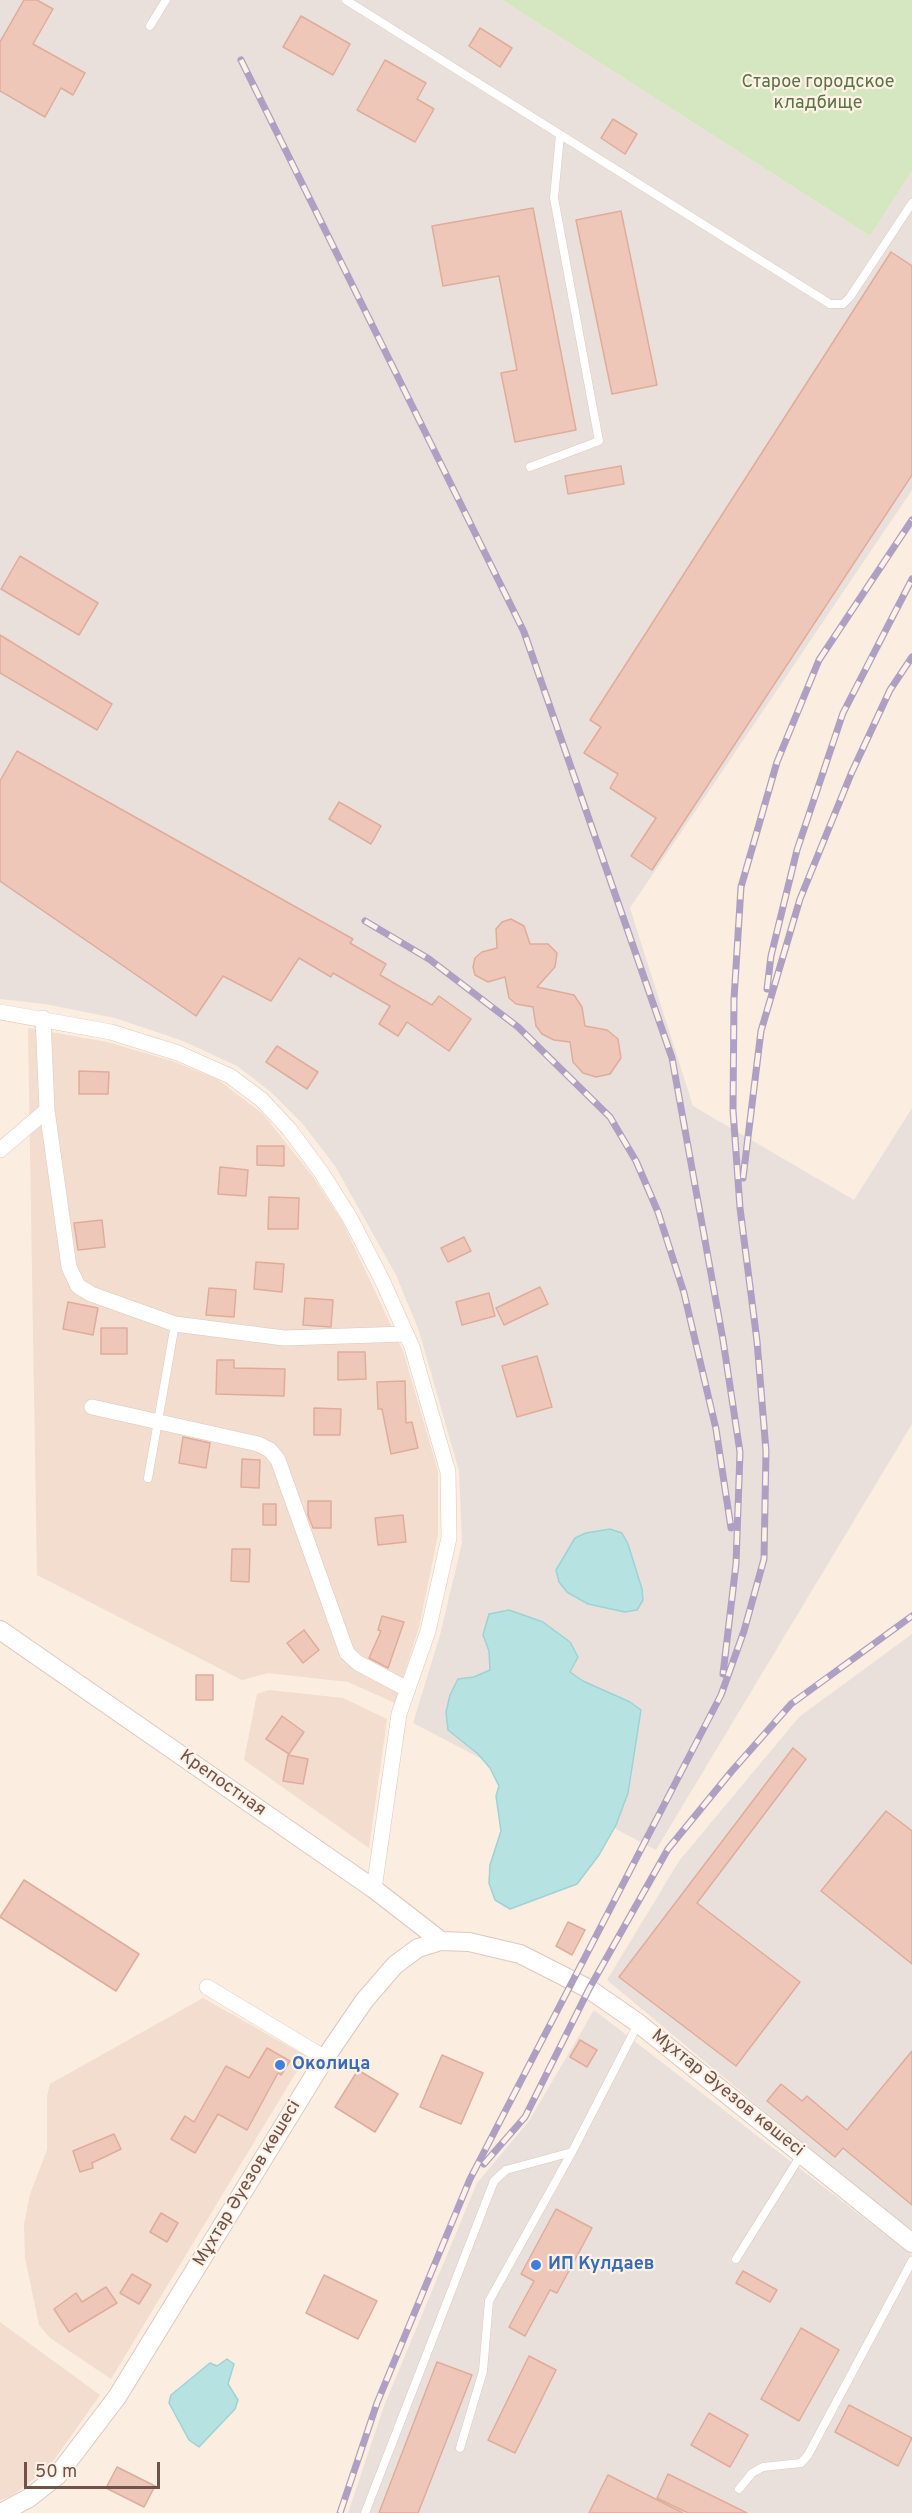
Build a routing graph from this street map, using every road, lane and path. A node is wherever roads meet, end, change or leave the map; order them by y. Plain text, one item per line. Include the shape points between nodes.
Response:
1 (166, 0) edge
2 (346, 0) edge
3 (150, 26) dead end
4 (560, 135) junction
5 (912, 203) edge
6 (530, 467) dead end
7 (0, 1012) edge
8 (43, 1018) junction
9 (47, 1110) junction
10 (0, 1150) edge
11 (175, 1324) junction
12 (406, 1334) junction
13 (92, 1407) dead end
14 (158, 1423) junction
15 (148, 1478) dead end
16 (0, 1630) edge
17 (407, 1689) junction
18 (374, 1889) junction
19 (441, 1941) junction
20 (207, 1987) dead end
21 (638, 2023) junction
22 (325, 2058) junction
23 (572, 2152) junction
24 (801, 2154) junction
25 (912, 2244) edge
26 (736, 2259) dead end
27 (912, 2261) edge
28 (460, 2448) dead end
29 (739, 2489) dead end
30 (1, 2513) edge
31 (365, 2513) edge

1 - 3 lane
2 - 4 lane
4 - 5 lane via 825,301 839,305 850,297
4 - 6 lane via 554,198 599,441
7 - 8 street
8 - 9 street
8 - 12 street via 111,1032 178,1053 230,1076 262,1100 309,1155 350,1218
9 - 10 street
9 - 11 street via 69,1267 78,1286
11 - 12 street via 284,1338
11 - 14 lane
12 - 17 street via 448,1472 449,1538 428,1631
13 - 14 street
14 - 15 lane
14 - 17 street via 258,1444 275,1455 347,1653
16 - 18 street, Крепостная
17 - 18 street via 399,1714
18 - 19 street, Крепостная
19 - 21 street, Мұхтар Әуезов көшесі via 469,1942 520,1954 589,1989
19 - 22 street, Мұхтар Әуезов көшесі via 418,1948 395,1965 364,2001
20 - 22 street
21 - 23 lane
21 - 24 street, Мұхтар Әуезов көшесі
22 - 30 street, Мұхтар Әуезов көшесі via 117,2397 57,2476
23 - 28 lane via 489,2301 483,2371
23 - 31 lane via 506,2170 494,2181
24 - 25 street, Мұхтар Әуезов көшесі
24 - 26 lane
27 - 29 lane via 808,2455 801,2463 763,2467

